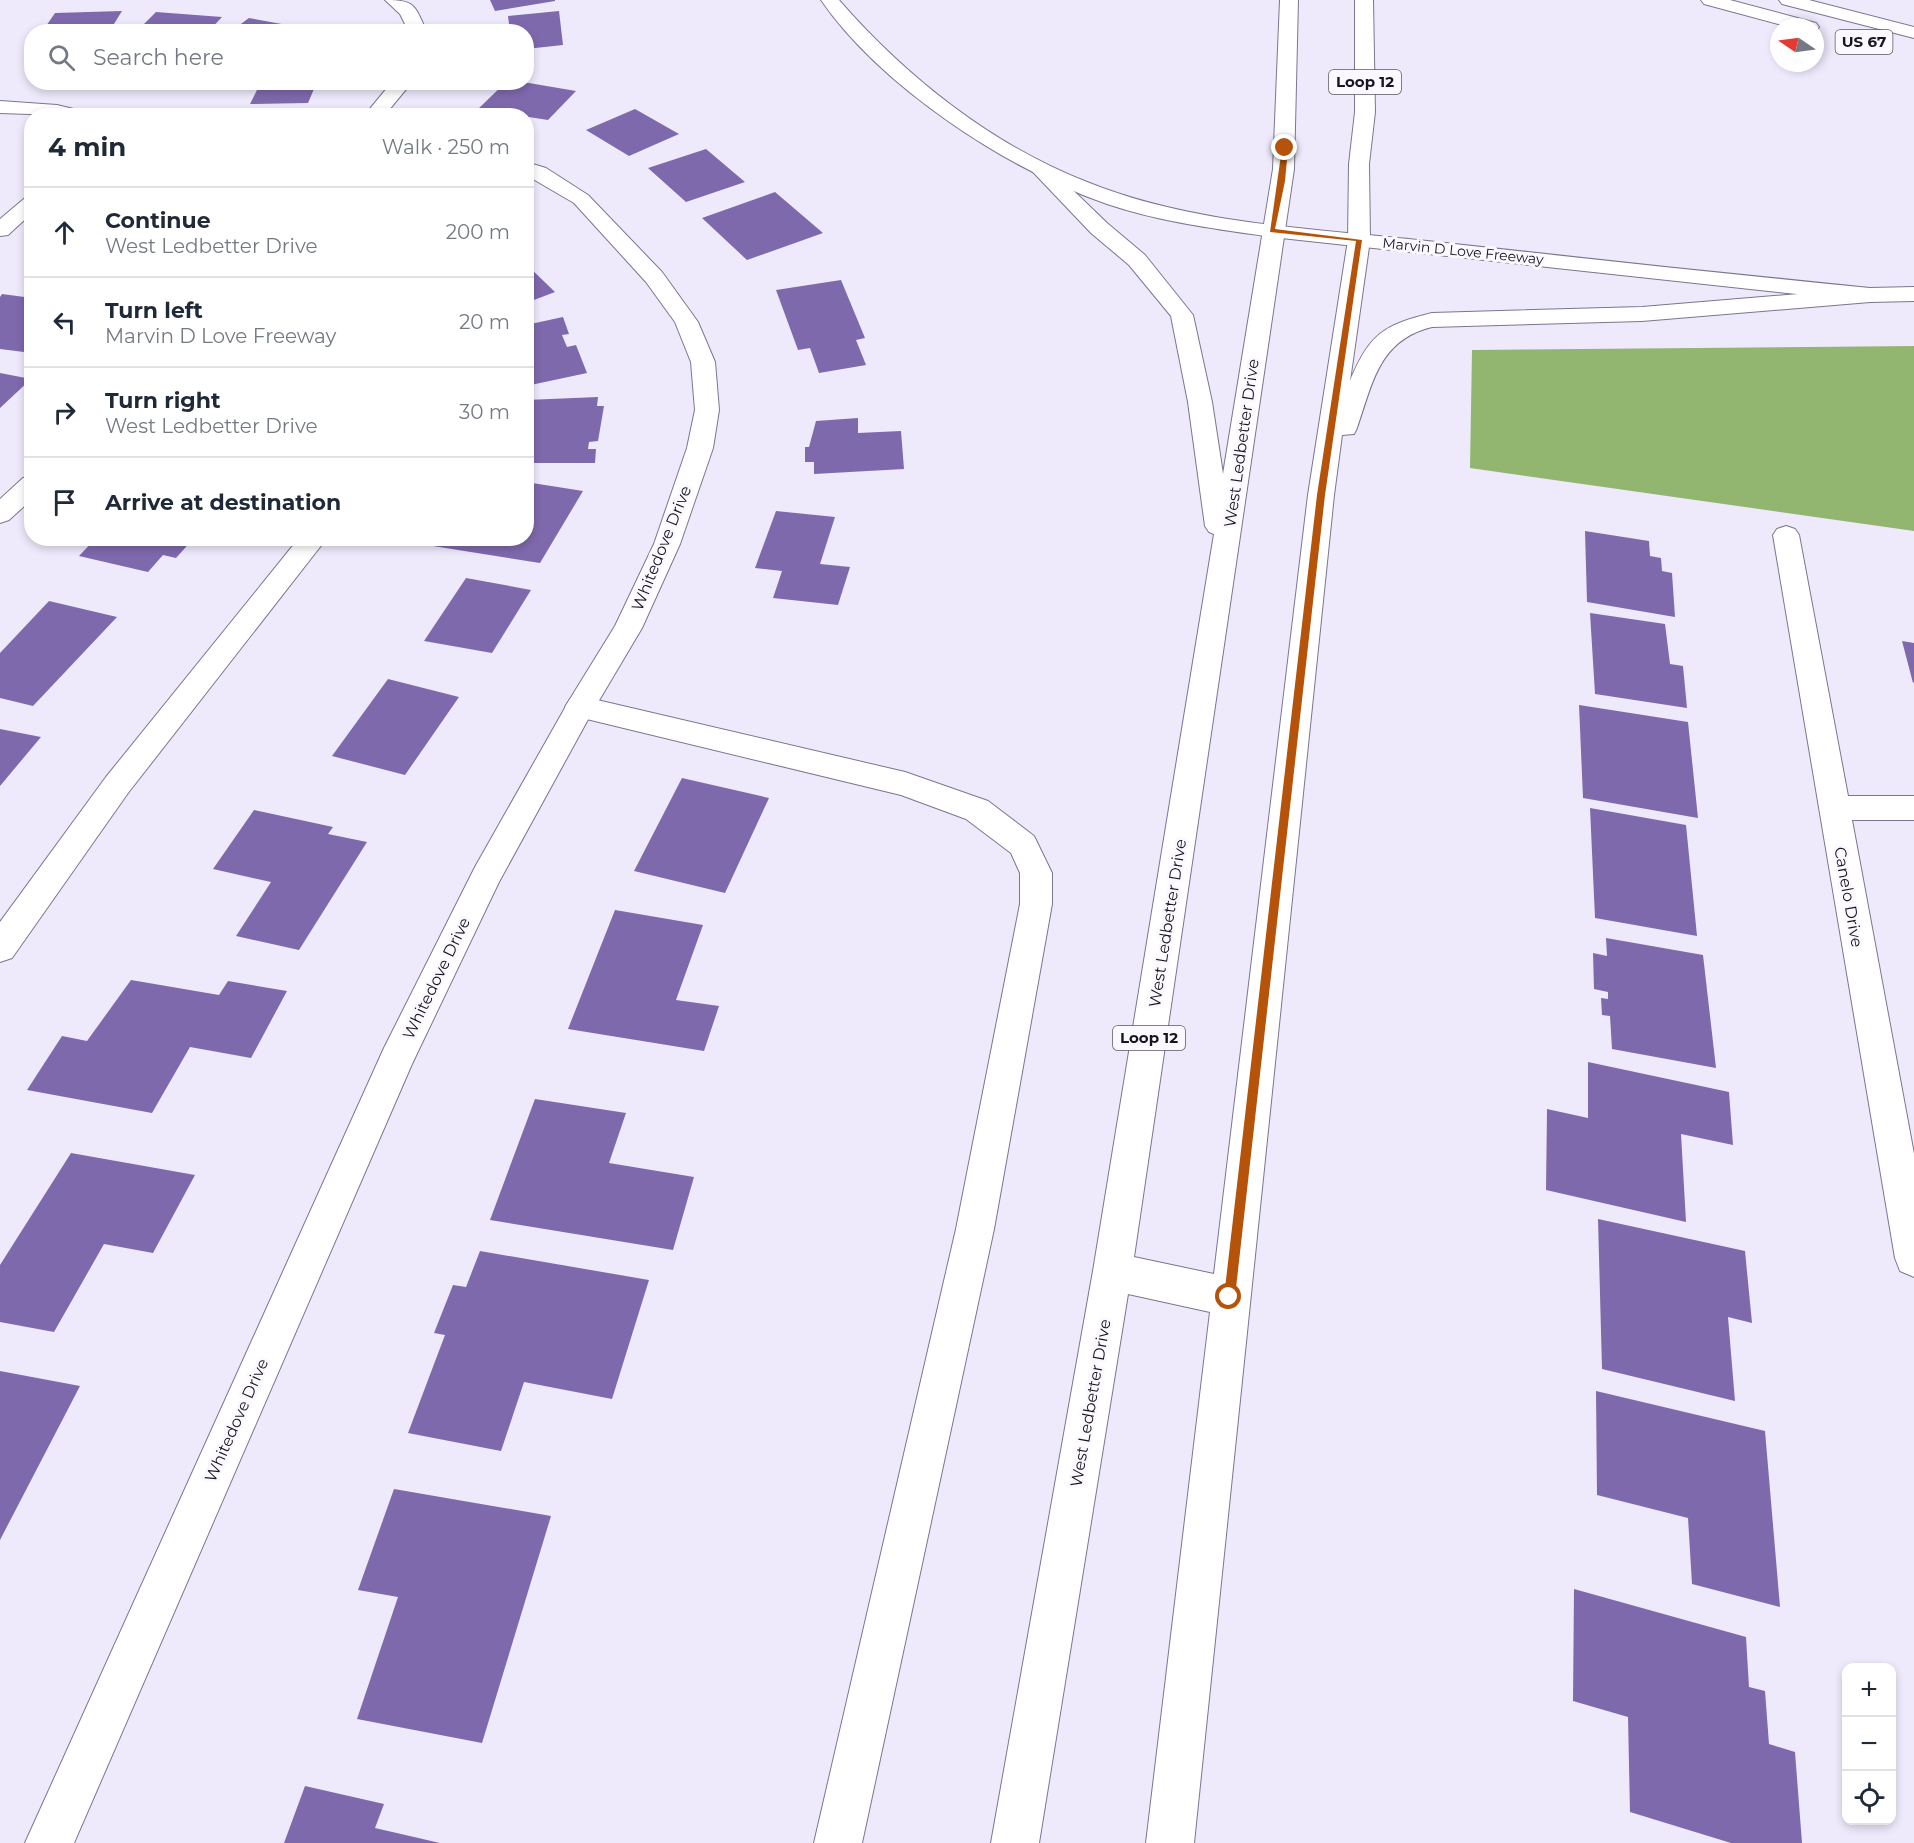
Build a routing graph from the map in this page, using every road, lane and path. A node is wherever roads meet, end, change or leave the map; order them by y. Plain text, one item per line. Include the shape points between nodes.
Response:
1 (394, 0) edge
2 (830, 0) edge
3 (1289, 0) edge
4 (1364, 0) edge
5 (1710, 0) edge
6 (1788, 0) edge
7 (1776, 18) edge
8 (414, 24) edge
9 (1914, 33) edge
10 (397, 90) edge
11 (0, 107) edge
12 (380, 108) edge
13 (24, 109) edge
14 (534, 171) edge
15 (1042, 171) junction
16 (24, 208) edge
17 (0, 230) edge
18 (1272, 231) junction
19 (1359, 240) junction
20 (1914, 294) edge
21 (1870, 295) junction
22 (24, 492) edge
23 (1321, 495) junction
24 (0, 514) edge
25 (1786, 535) dead end
26 (308, 546) edge
27 (1223, 561) junction
28 (580, 707) junction
29 (1833, 808) junction
30 (1914, 808) edge
31 (0, 948) edge
32 (1914, 1258) edge
33 (1112, 1271) junction
34 (1229, 1297) junction
35 (49, 1843) edge
36 (838, 1843) edge
37 (1015, 1843) edge
38 (1170, 1843) edge

1 - 8 main road via 408,11
2 - 15 main road, Marvin D Love Freeway via 849,25 892,65 966,124
3 - 18 main road, West Ledbetter Drive / Loop 12 via 1285,148
4 - 19 main road, Loop 12 via 1365,112 1359,164
5 - 7 main road
6 - 9 main road
10 - 12 main road
11 - 13 main road
14 - 28 main road, Whitedove Drive via 581,199 654,277 686,322 703,362 707,410 700,448 667,544 628,628
15 - 18 main road, Marvin D Love Freeway via 1143,208
15 - 27 main road via 1137,260 1182,315 1200,402
16 - 17 main road
18 - 19 main road, Marvin D Love Freeway
18 - 27 main road, West Ledbetter Drive / Loop 12
19 - 21 main road, Marvin D Love Freeway
19 - 23 main road, Loop 12
20 - 21 main road, Marvin D Love Freeway
21 - 23 main road via 1642,314 1432,320 1400,329 1377,351 1363,378
22 - 24 main road
23 - 34 main road, Loop 12
25 - 29 main road, Canelo Drive
26 - 31 main road via 117,784
27 - 33 main road, West Ledbetter Drive / Loop 12
28 - 35 main road, Whitedove Drive via 486,876 396,1059
28 - 36 main road via 905,784 976,810 1023,845 1036,873 1035,904 975,1229
29 - 30 main road
29 - 32 main road, Canelo Drive
33 - 34 main road
33 - 37 main road, West Ledbetter Drive / Loop 12
34 - 38 main road, Loop 12

